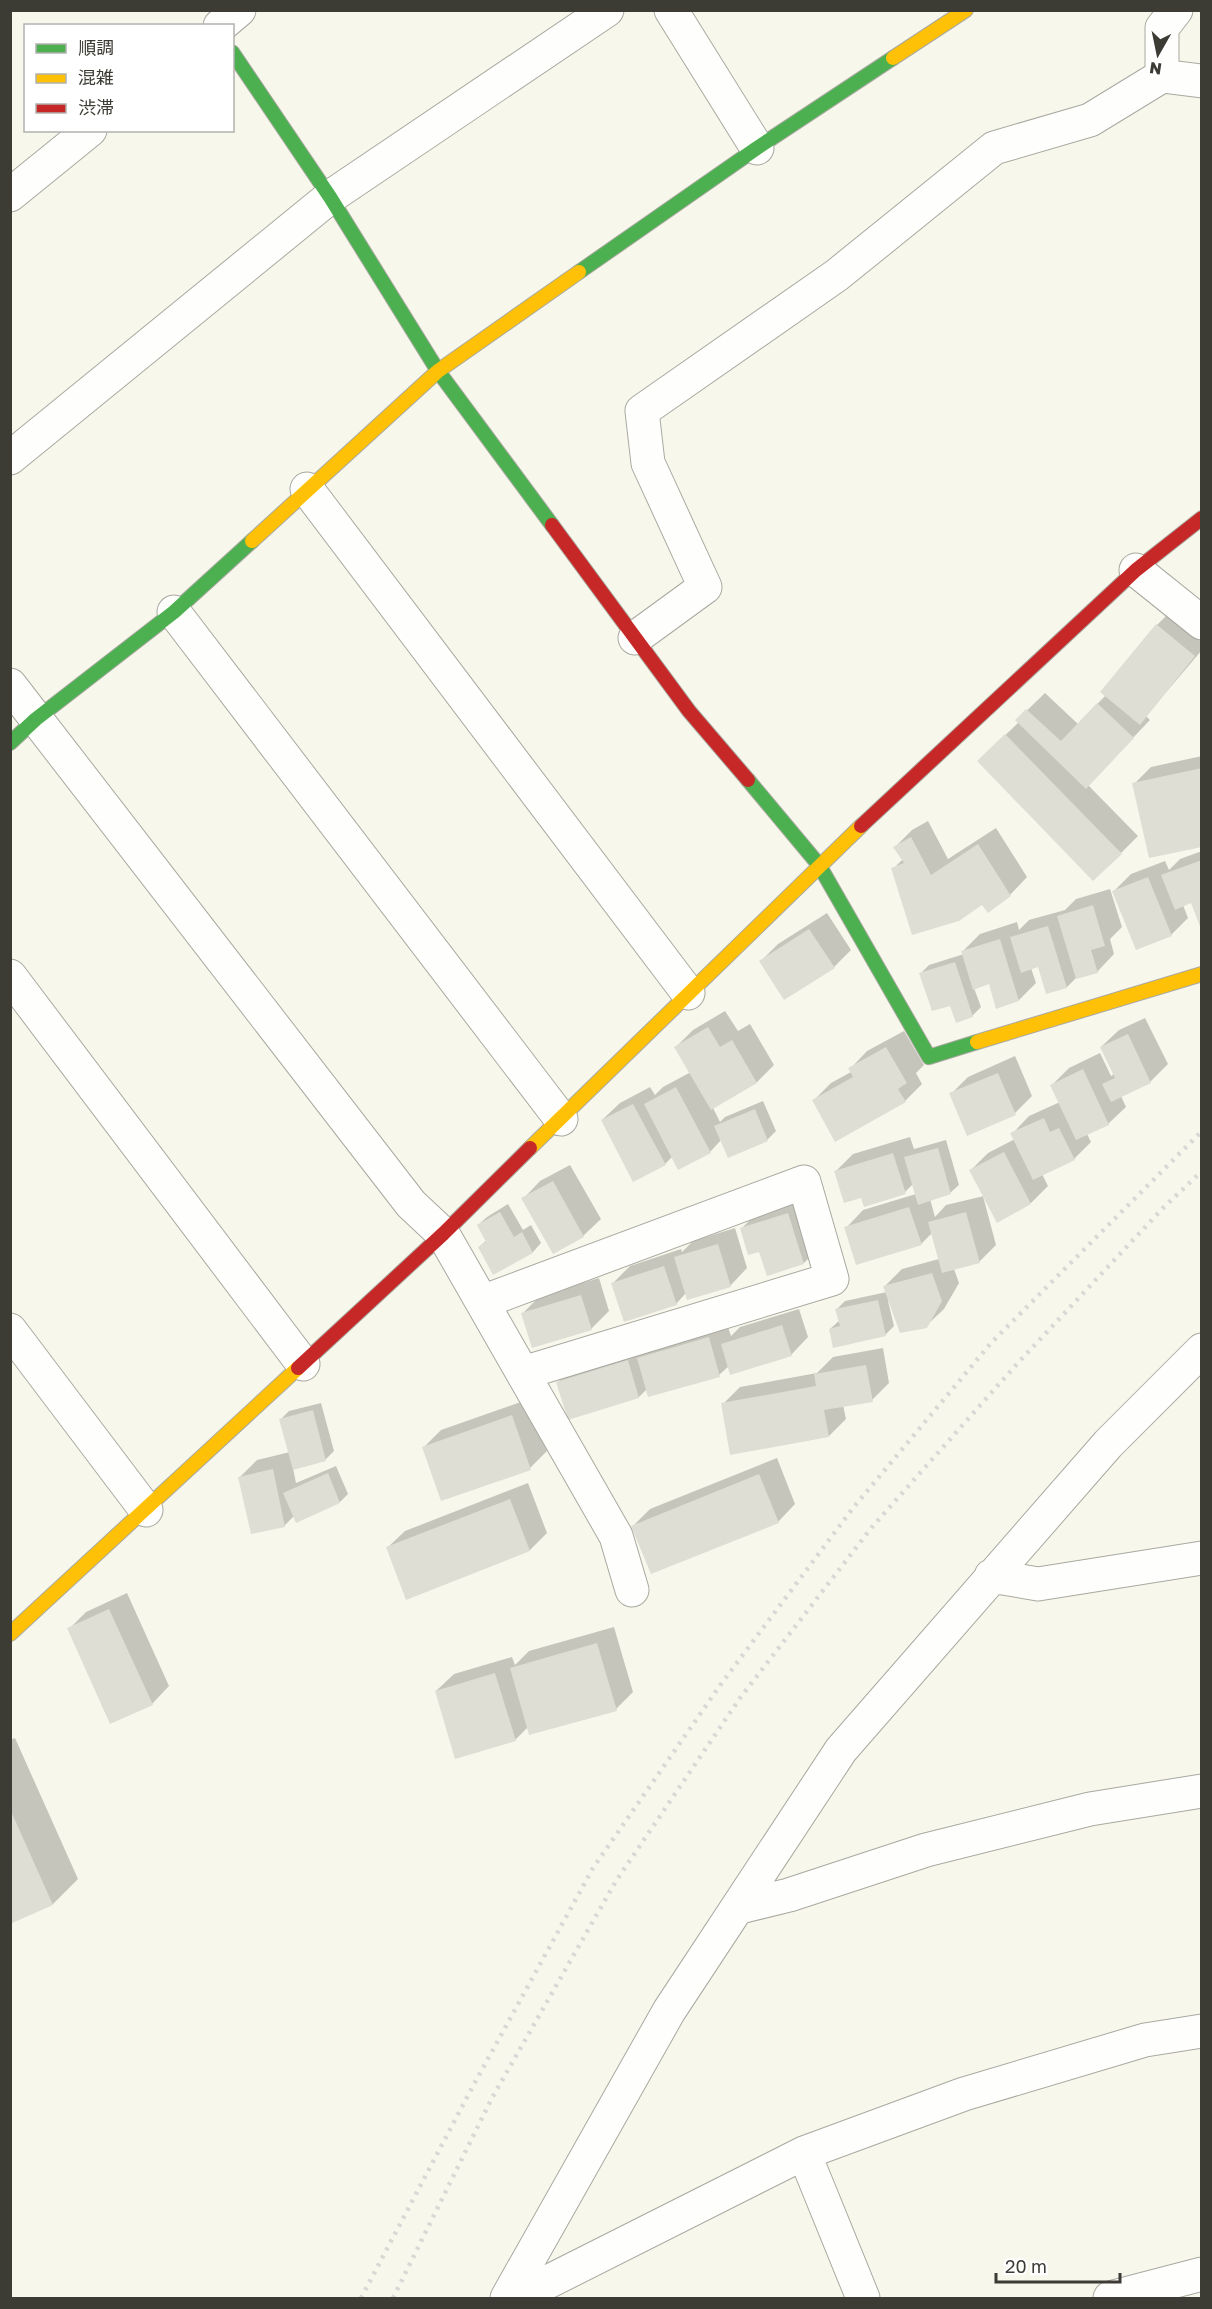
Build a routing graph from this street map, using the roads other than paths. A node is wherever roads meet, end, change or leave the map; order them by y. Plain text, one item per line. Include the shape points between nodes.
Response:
1 (205, 10) edge
2 (239, 10) edge
3 (607, 10) edge
4 (671, 10) edge
5 (966, 10) edge
6 (1176, 10) edge
7 (214, 24) edge
8 (222, 24) edge
9 (234, 55) edge
10 (1162, 76) junction
11 (1202, 81) edge
12 (88, 132) edge
13 (757, 148) junction
14 (10, 195) edge
15 (330, 197) junction
16 (438, 371) junction
17 (10, 458) edge
18 (307, 489) junction
19 (1202, 518) edge
20 (1136, 570) junction
21 (174, 612) junction
22 (1202, 623) edge
23 (635, 638) junction
24 (10, 685) edge
25 (36, 719) junction
26 (10, 743) edge
27 (819, 865) junction
28 (1202, 974) edge
29 (10, 976) edge
30 (688, 993) junction
31 (561, 1119) junction
32 (443, 1234) junction
33 (482, 1302) junction
34 (10, 1330) edge
35 (1202, 1350) edge
36 (303, 1364) junction
37 (523, 1373) junction
38 (146, 1509) junction
39 (1202, 1558) edge
40 (991, 1576) junction
41 (632, 1590) dead end
42 (10, 1634) edge
43 (1202, 1791) edge
44 (740, 1907) junction
45 (1202, 2031) edge
46 (804, 2153) junction
47 (1202, 2274) edge
48 (507, 2298) edge
49 (516, 2298) edge
50 (863, 2298) edge
51 (1110, 2298) edge

1 - 7 street
2 - 8 street
3 - 15 street
4 - 13 street
5 - 13 street
6 - 10 street via 1161,28
9 - 15 street
10 - 11 street
10 - 23 street via 1090,120 994,148 837,274 642,411 648,463 705,587
12 - 14 street
13 - 16 street
15 - 16 street
15 - 17 street
16 - 18 street
16 - 23 street
18 - 21 street
18 - 30 street
19 - 20 street
20 - 22 street
20 - 27 street
21 - 25 street
21 - 31 street
23 - 27 street via 689,711
24 - 25 street
25 - 26 street
25 - 32 street via 411,1204
27 - 28 street via 929,1058
27 - 30 street
29 - 36 street
30 - 31 street
31 - 32 street
32 - 33 street
32 - 36 street
33 - 37 street
33 - 37 street via 804,1182 832,1279
34 - 38 street
35 - 40 street via 1108,1444
36 - 38 street
37 - 41 street via 616,1536
38 - 42 street
39 - 40 street via 1038,1584
40 - 44 street via 841,1750
43 - 44 street via 1090,1809 926,1850
44 - 48 street via 669,2011
45 - 46 street via 1145,2040 964,2094
46 - 49 street
46 - 50 street
47 - 51 street

